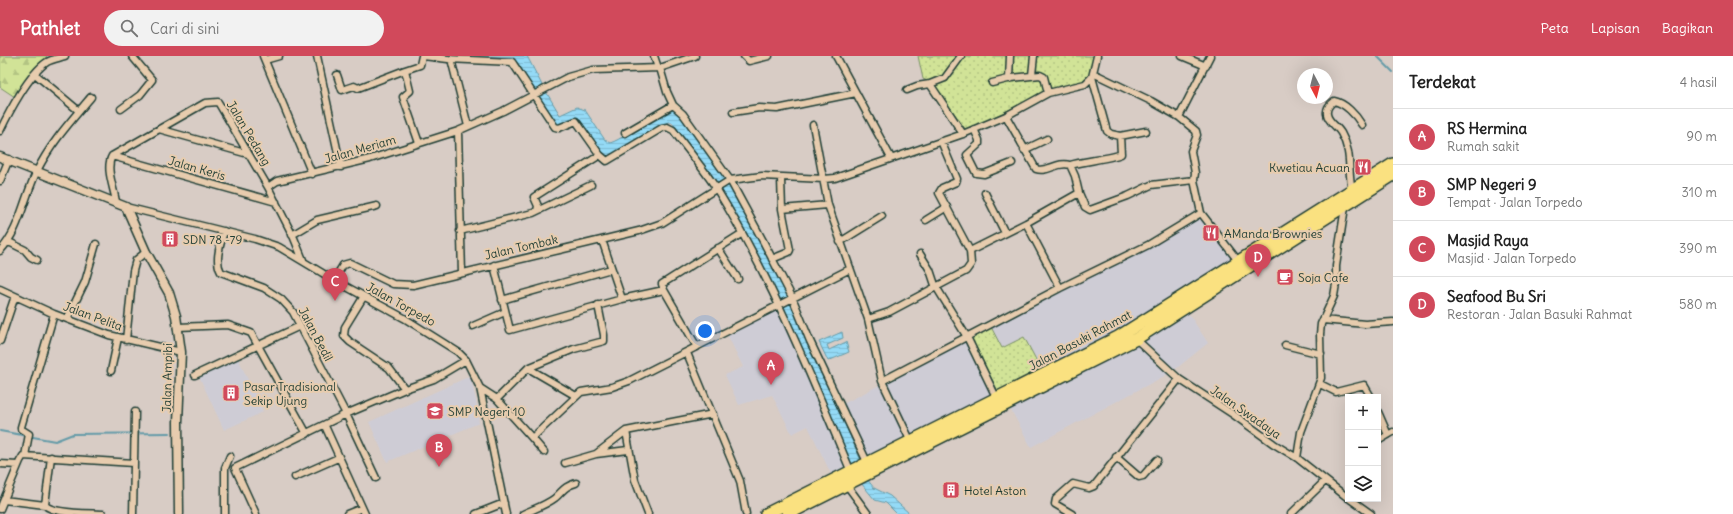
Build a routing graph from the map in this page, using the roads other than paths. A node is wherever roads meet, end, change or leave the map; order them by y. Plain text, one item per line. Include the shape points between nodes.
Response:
1 (65, 56) edge
2 (132, 56) edge
3 (279, 56) edge
4 (317, 56) edge
5 (423, 56) edge
6 (654, 56) edge
7 (695, 56) edge
8 (744, 56) edge
9 (769, 56) edge
10 (836, 56) edge
11 (961, 56) edge
12 (1010, 56) edge
13 (1034, 56) edge
14 (1096, 56) edge
15 (1182, 56) edge
16 (1210, 56) edge
17 (264, 58) edge
18 (451, 59) junction
19 (1206, 66) junction
20 (659, 68) junction
21 (405, 70) junction
22 (35, 74) junction
23 (337, 75) dead end
24 (1032, 75) junction
25 (1092, 75) junction
26 (1009, 79) junction
27 (992, 83) dead end
28 (930, 84) junction
29 (907, 90) dead end
30 (856, 93) junction
31 (1048, 93) junction
32 (534, 96) junction
33 (91, 97) dead end
34 (673, 104) junction
35 (121, 109) dead end
36 (79, 111) junction
37 (733, 112) dead end
38 (1006, 116) junction
39 (1179, 117) junction
40 (813, 125) dead end
41 (1362, 125) dead end
42 (468, 126) junction
43 (159, 129) junction
44 (974, 129) junction
45 (0, 131) edge
46 (458, 131) junction
47 (1146, 131) dead end
48 (625, 133) dead end
49 (963, 134) junction
50 (1120, 136) junction
51 (1047, 139) dead end
52 (941, 141) junction
53 (419, 143) junction
54 (1024, 150) junction
55 (248, 154) junction
56 (600, 155) junction
57 (112, 156) junction
58 (0, 157) edge
59 (892, 158) junction
60 (9, 159) junction
61 (1012, 163) dead end
62 (1393, 164) edge
63 (1070, 165) junction
64 (341, 167) junction
65 (37, 171) junction
66 (312, 174) junction
67 (1393, 175) edge
68 (781, 179) junction
69 (822, 179) junction
70 (729, 180) junction
71 (1194, 180) junction
72 (0, 181) edge
73 (268, 186) junction
74 (591, 186) dead end
75 (716, 187) junction
76 (1352, 190) junction
77 (985, 193) dead end
78 (1079, 193) junction
79 (116, 202) junction
80 (276, 202) junction
81 (376, 206) dead end
82 (828, 206) junction
83 (126, 207) junction
84 (947, 207) junction
85 (1345, 207) junction
86 (782, 209) junction
87 (537, 211) junction
88 (1201, 213) junction
89 (882, 216) dead end
90 (926, 220) dead end
91 (1026, 223) junction
92 (224, 230) junction
93 (460, 231) junction
94 (1005, 233) junction
95 (742, 234) junction
96 (292, 235) junction
97 (602, 240) junction
98 (9, 242) junction
99 (840, 242) junction
100 (96, 244) dead end
101 (718, 248) junction
102 (0, 251) edge
103 (970, 251) junction
104 (146, 252) junction
105 (920, 254) dead end
106 (772, 259) junction
107 (37, 260) dead end
108 (303, 260) junction
109 (1239, 262) junction
110 (494, 265) junction
111 (611, 269) junction
112 (850, 269) junction
113 (462, 273) junction
114 (738, 279) dead end
115 (334, 280) junction
116 (936, 287) junction
117 (1060, 288) junction
118 (0, 289) edge
119 (664, 290) junction
120 (15, 296) junction
121 (364, 296) junction
122 (791, 298) junction
123 (622, 299) junction
124 (502, 300) junction
125 (779, 304) junction
126 (598, 305) junction
127 (505, 312) junction
128 (54, 314) junction
129 (67, 319) junction
130 (868, 319) junction
131 (1323, 320) junction
132 (1393, 322) edge
133 (300, 326) junction
134 (473, 326) dead end
135 (178, 327) junction
136 (966, 337) junction
137 (118, 338) junction
138 (1136, 338) junction
139 (0, 340) edge
140 (126, 340) junction
141 (1285, 345) dead end
142 (259, 346) junction
143 (697, 347) junction
144 (181, 352) junction
145 (687, 353) junction
146 (1321, 354) junction
147 (466, 360) junction
148 (528, 368) junction
149 (111, 371) dead end
150 (195, 375) dead end
151 (1179, 379) junction
152 (882, 381) junction
153 (1320, 384) junction
154 (480, 388) junction
155 (405, 389) junction
156 (1369, 394) edge
157 (576, 396) junction
158 (497, 399) junction
159 (997, 399) junction
160 (135, 412) dead end
161 (346, 414) junction
162 (713, 414) junction
163 (1381, 417) edge
164 (325, 426) junction
165 (626, 431) junction
166 (1391, 433) edge
167 (307, 434) junction
168 (532, 438) junction
169 (1381, 439) edge
170 (911, 442) junction
171 (628, 450) junction
172 (544, 452) dead end
173 (596, 454) junction
174 (25, 456) junction
175 (230, 456) dead end
176 (51, 457) junction
177 (1116, 457) junction
178 (338, 458) junction
179 (1297, 458) junction
180 (1157, 460) dead end
181 (134, 463) junction
182 (0, 464) edge
183 (565, 464) dead end
184 (18, 465) junction
185 (867, 467) junction
186 (295, 477) dead end
187 (851, 477) junction
188 (376, 478) dead end
189 (1325, 481) junction
190 (576, 483) dead end
191 (1345, 495) edge
192 (4, 500) junction
193 (1355, 502) edge
194 (504, 503) junction
195 (45, 505) junction
196 (0, 509) edge
197 (364, 511) edge
198 (72, 513) edge
199 (103, 514) edge
200 (133, 514) edge
201 (179, 514) edge
202 (225, 514) edge
203 (256, 514) edge
204 (347, 514) edge
205 (476, 514) edge
206 (506, 514) edge
207 (523, 514) edge
208 (648, 514) edge
209 (746, 514) edge
210 (766, 514) edge
211 (788, 514) edge
212 (868, 514) edge
213 (1072, 514) edge
214 (1291, 514) edge
215 (1371, 514) edge

1 - 22 street via 47,62
2 - 35 street via 152,80 140,95
3 - 17 street
4 - 64 street
5 - 18 street
5 - 21 street via 421,65
6 - 20 street
7 - 20 street, Jalan Meriam
8 - 9 street via 749,61
10 - 30 street
11 - 28 street via 945,78
12 - 26 street
13 - 24 street
14 - 25 street
15 - 19 street
16 - 19 street
17 - 66 street
18 - 32 street via 512,62
18 - 42 street
19 - 39 street
20 - 32 street, Jalan Meriam via 593,70 568,77
20 - 34 street
21 - 23 street via 358,88 354,86 342,90
21 - 53 street via 410,91 403,98
22 - 36 street
22 - 45 street via 10,109
24 - 26 street
24 - 31 street via 1042,76
25 - 31 street, Jalan Tombak via 1085,84
25 - 39 street via 1138,94
25 - 50 street via 1107,131
26 - 27 street
28 - 29 street
28 - 49 street
30 - 37 street via 777,109 759,108
30 - 59 street
31 - 38 street, Jalan Tombak
32 - 42 street, Jalan Meriam
32 - 56 street via 556,128 576,120
33 - 36 street
34 - 48 street
34 - 70 street via 683,114
36 - 65 street via 59,135
38 - 44 street, Jalan Tombak
38 - 54 street
39 - 71 street via 1197,133 1191,151
40 - 69 street
41 - 76 street via 1358,118 1338,102 1334,100 1329,104 1329,120 1337,126 1350,152
42 - 46 street, Jalan Meriam
43 - 55 street
43 - 55 street, Jalan Pedang via 205,103 218,102
43 - 57 street, Jalan Pedang
44 - 49 street, Jalan Tombak
44 - 61 street via 979,144 967,155 976,173 984,174
46 - 53 street, Jalan Meriam
46 - 93 street
47 - 50 street
49 - 52 street, Jalan Tombak
50 - 63 street via 1122,150 1119,156
51 - 54 street
52 - 59 street, Jalan Tombak
52 - 84 street via 957,178 956,182 939,190 939,195
53 - 64 street, Jalan Meriam
54 - 63 street via 1036,169 1061,164
55 - 73 street, Jalan Pedang
56 - 75 street via 605,160 611,160 662,128 668,127
56 - 87 street via 534,197 538,206
57 - 79 street via 110,170
57 - 80 street, Jalan Keris
58 - 60 street
59 - 69 street, Jalan Tombak via 835,178
60 - 65 street
60 - 72 street
62 - 76 highway, Jalan Basuki Rahmat
63 - 78 street
64 - 66 street, Jalan Meriam
65 - 79 street
65 - 98 street
66 - 73 street, Jalan Meriam via 277,181
67 - 85 highway, Jalan Basuki Rahmat
68 - 69 street, Jalan Tombak
68 - 70 street, Jalan Tombak via 751,176
68 - 86 street
69 - 82 street
70 - 75 street, Jalan Tombak
70 - 106 street
71 - 78 street via 1152,185 1090,210 1085,208
71 - 88 street
73 - 80 street, Jalan Pedang
74 - 87 street
75 - 95 street
75 - 97 street, Jalan Tombak via 662,223
76 - 109 highway, Jalan Basuki Rahmat
77 - 94 street
78 - 91 street
79 - 83 street
80 - 96 street, Jalan Pedang
81 - 96 street via 317,220
82 - 86 street
82 - 99 street
83 - 92 street, Jalan Torpedo
83 - 104 street, Jalan Ampibi
84 - 90 street
84 - 103 street
85 - 131 street via 1334,296
85 - 138 highway, Jalan Basuki Rahmat
86 - 106 street via 790,250
87 - 93 street
88 - 109 street
88 - 117 street via 1148,244
89 - 99 street
91 - 94 street
91 - 117 street
92 - 108 street, Jalan Torpedo via 279,247
92 - 133 street, Jalan Bedil via 217,259 221,272 274,294 288,307
93 - 113 street
94 - 103 street
95 - 101 street
95 - 125 street
96 - 108 street, Jalan Pedang
97 - 110 street, Jalan Tombak
97 - 111 street
98 - 102 street
98 - 107 street
99 - 112 street
100 - 129 street via 85,282
101 - 114 street
101 - 119 street via 662,284
103 - 116 street via 970,268
104 - 135 street, Jalan Ampibi via 170,293
104 - 140 street via 136,260 133,270
105 - 116 street via 930,270
106 - 122 street
108 - 115 street, Jalan Torpedo
109 - 159 highway, Jalan Basuki Rahmat via 1118,336
110 - 113 street, Jalan Tombak
110 - 124 street
111 - 123 street
111 - 124 street
112 - 122 street
112 - 130 street
113 - 115 street, Jalan Tombak via 413,285 399,285 347,263
115 - 121 street, Jalan Torpedo
116 - 130 street via 890,312
116 - 136 street
117 - 136 street
118 - 120 street, Jalan Pelita
119 - 123 street
119 - 143 street
120 - 128 street, Jalan Pelita
120 - 139 street
121 - 147 street, Jalan Torpedo via 446,343
121 - 155 street via 345,327 344,336 389,368
122 - 125 street
122 - 185 street
123 - 126 street
124 - 127 street
125 - 143 street
125 - 187 street
126 - 127 street via 510,330
126 - 148 street via 605,337 603,342 574,349
127 - 134 street
128 - 129 street, Jalan Pelita
128 - 174 street via 21,426 29,437
129 - 137 street, Jalan Pelita
130 - 152 street
131 - 132 street via 1365,324
131 - 146 street via 1320,334
133 - 142 street
133 - 161 street, Jalan Bedil
135 - 142 street via 228,325 251,333
135 - 144 street, Jalan Ampibi
136 - 152 street
136 - 159 street
137 - 140 street, Jalan Pelita
137 - 149 street
138 - 151 street, Jalan Swadaya
138 - 185 highway, Jalan Basuki Rahmat
140 - 144 street, Jalan Pelita
141 - 146 street
142 - 150 street
142 - 167 street
143 - 145 street
144 - 201 street, Jalan Ampibi via 178,422
145 - 157 street via 629,381 586,391
145 - 162 street
146 - 153 street
147 - 154 street, Jalan Torpedo
147 - 155 street via 434,379
148 - 157 street
148 - 158 street
151 - 177 street
151 - 179 street, Jalan Swadaya
152 - 170 street
153 - 156 street via 1336,392 1364,385
153 - 179 street via 1302,432
154 - 158 street
154 - 194 street, Jalan Torpedo
155 - 161 street
157 - 168 street
158 - 168 street
159 - 170 highway, Jalan Basuki Rahmat
160 - 181 street
161 - 164 street
161 - 188 street, Jalan Bedil
162 - 165 street
162 - 209 street via 741,486
163 - 166 street
164 - 167 street
164 - 178 street
165 - 171 street
165 - 173 street
166 - 169 street
167 - 203 street via 235,468
168 - 172 street
170 - 185 highway, Jalan Basuki Rahmat
171 - 173 street
171 - 208 street via 638,490
173 - 183 street
174 - 176 street
174 - 184 street
175 - 202 street via 225,468
176 - 181 street
176 - 195 street
177 - 180 street via 1139,477 1143,476
177 - 213 street via 1093,487 1074,483 1056,499 1055,504
178 - 186 street
178 - 197 street
179 - 189 street, Jalan Swadaya
181 - 200 street
182 - 184 street
184 - 192 street
185 - 187 highway, Jalan Basuki Rahmat
187 - 210 highway, Jalan Basuki Rahmat
187 - 211 highway, Jalan Basuki Rahmat
187 - 212 street
189 - 191 street, Jalan Swadaya
189 - 214 street
190 - 207 street via 566,486 555,498 540,507
192 - 195 street
192 - 196 street
193 - 215 street, Jalan Swadaya
194 - 205 street
194 - 206 street, Jalan Torpedo
195 - 198 street via 52,510
197 - 204 street
198 - 199 street

